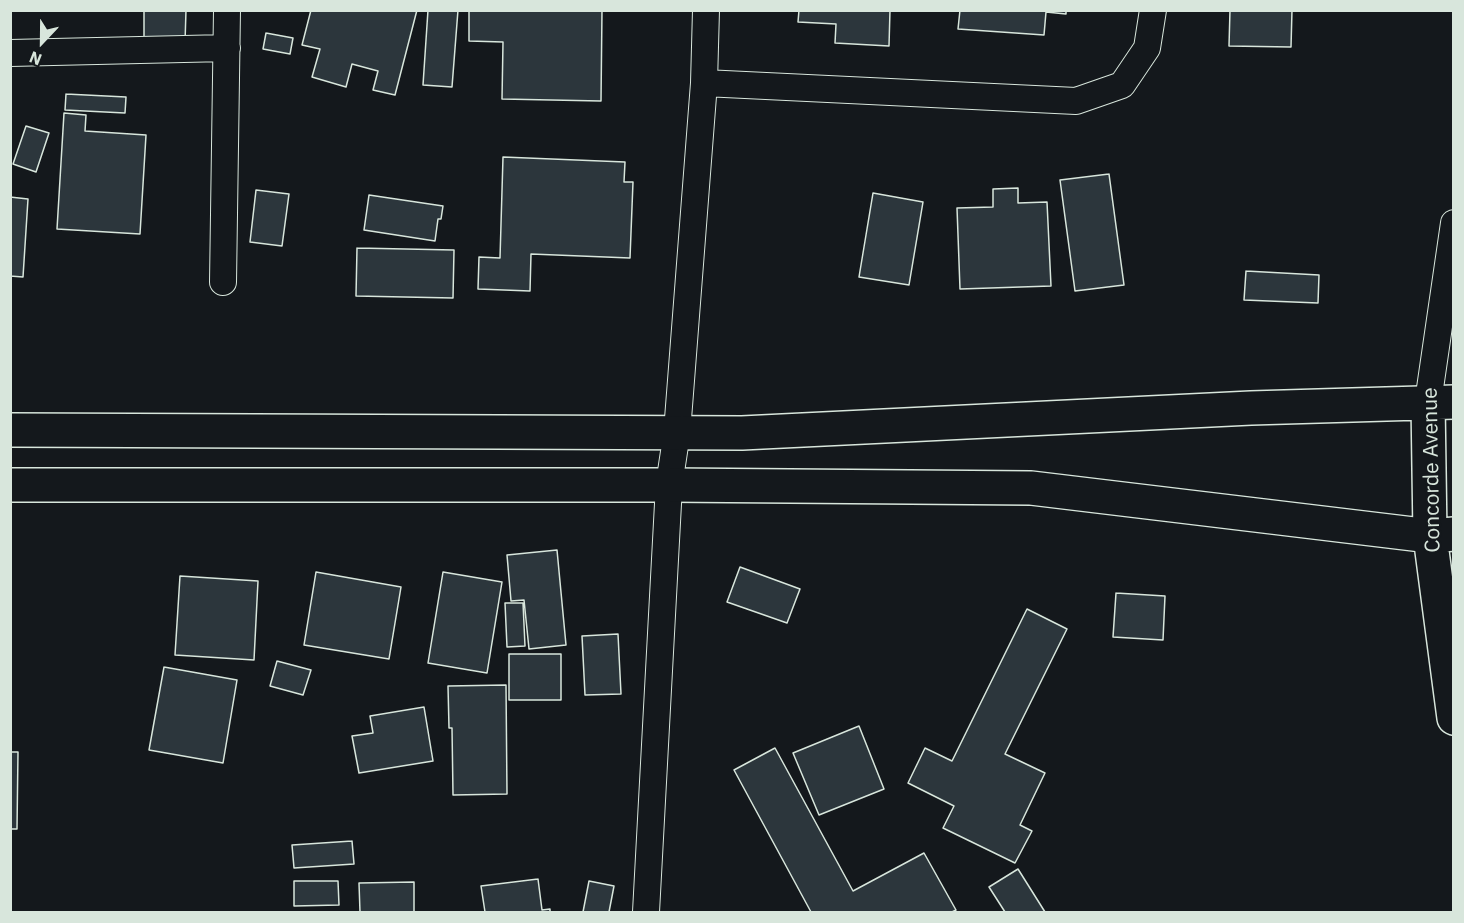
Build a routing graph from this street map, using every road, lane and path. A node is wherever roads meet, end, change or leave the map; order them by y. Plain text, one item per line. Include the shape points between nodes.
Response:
1 (227, 10) edge
2 (706, 10) edge
3 (1153, 10) edge
4 (227, 48) junction
5 (10, 53) edge
6 (704, 83) junction
7 (1454, 223) edge
8 (223, 282) dead end
9 (1441, 402) edge
10 (10, 430) edge
11 (677, 432) junction
12 (10, 485) edge
13 (669, 485) junction
14 (1442, 535) edge
15 (1454, 718) edge
16 (646, 912) edge

1 - 4 street
2 - 6 street
3 - 6 street via 1147,48 1122,85 1076,101
4 - 5 street
4 - 8 street
6 - 11 street
7 - 9 street, Concorde Avenue
9 - 11 street via 742,434
9 - 14 street, Concorde Avenue
10 - 11 street
11 - 13 street
12 - 13 street
13 - 14 street via 1031,488
13 - 16 street
14 - 15 street, Concorde Avenue

